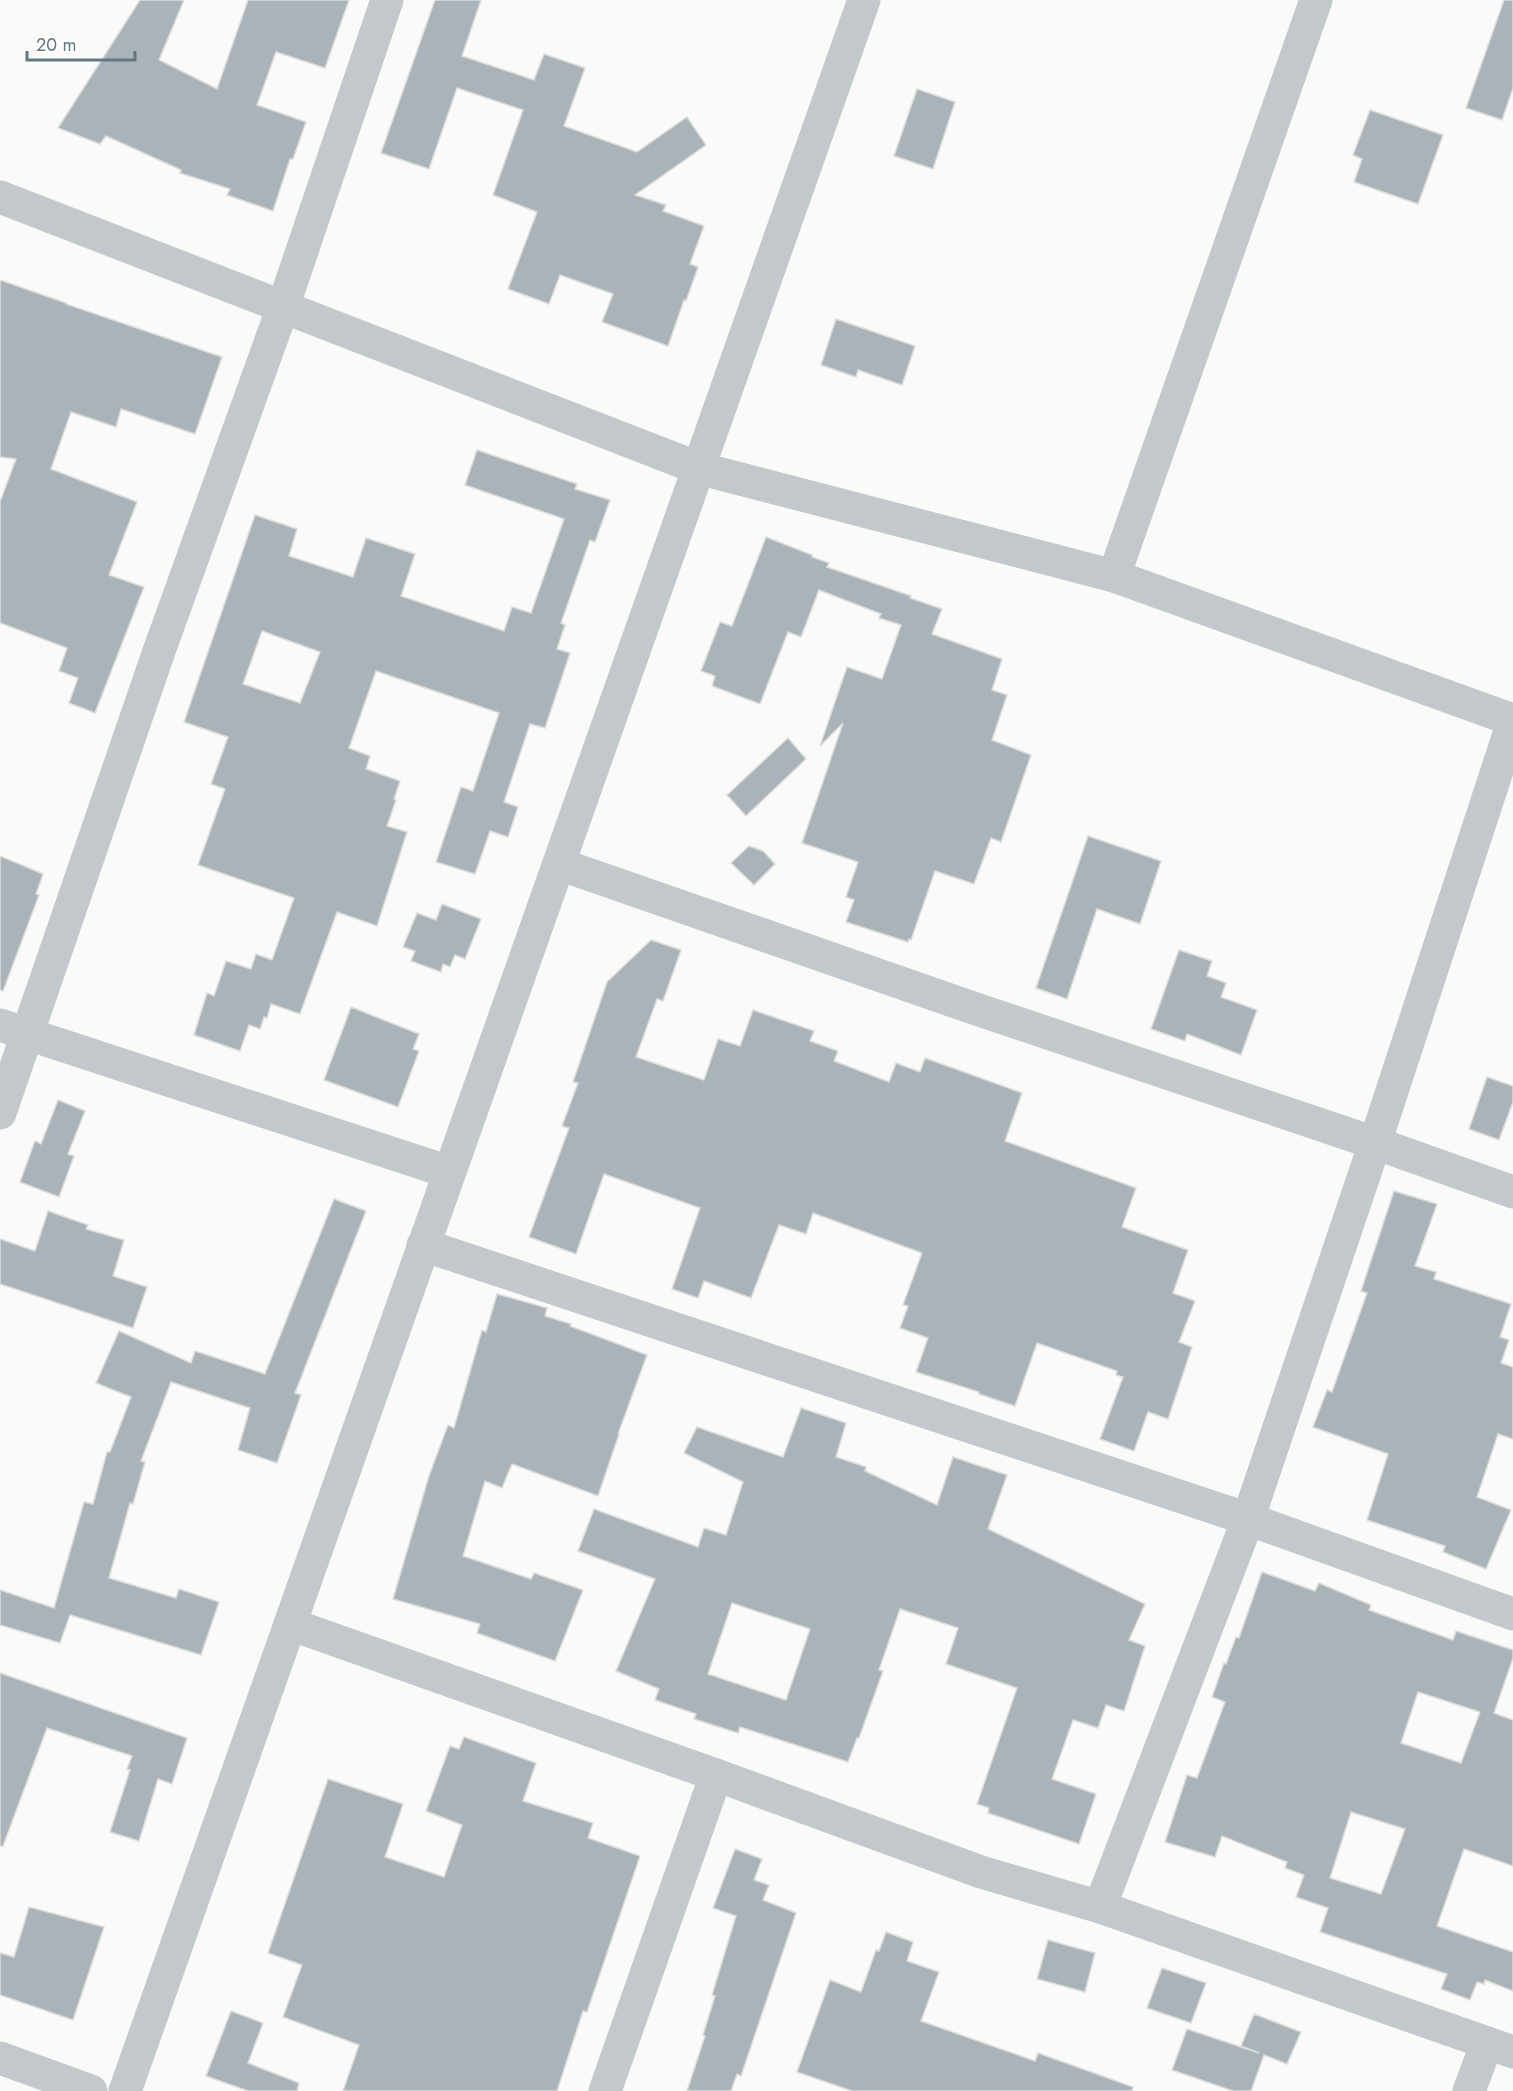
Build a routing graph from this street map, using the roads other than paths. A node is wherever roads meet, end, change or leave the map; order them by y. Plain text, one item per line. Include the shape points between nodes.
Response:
1 (387, 0) edge
2 (864, 0) edge
3 (1316, 0) edge
4 (0, 197) edge
5 (283, 307) junction
6 (698, 468) junction
7 (1114, 576) junction
8 (1513, 721) edge
9 (559, 864) junction
10 (14, 1030) edge
11 (0, 1113) edge
12 (1375, 1143) junction
13 (449, 1172) junction
14 (1513, 1192) edge
15 (423, 1245) junction
16 (1248, 1519) junction
17 (1513, 1614) edge
18 (290, 1624) junction
19 (716, 1775) junction
20 (1100, 1907) junction
21 (1500, 2048) edge
22 (0, 2058) edge
23 (91, 2091) edge
24 (125, 2091) edge
25 (605, 2091) edge
26 (1469, 2091) edge

1 - 5 street
2 - 6 street
3 - 7 street
4 - 5 street
5 - 6 street
5 - 10 street via 158,654
6 - 7 street
6 - 9 street
7 - 8 street
8 - 12 street
9 - 12 street
9 - 13 street
10 - 11 street
10 - 13 street
12 - 14 street
12 - 16 street
13 - 15 street
15 - 16 street
15 - 18 street
16 - 17 street
16 - 20 street
18 - 19 street
18 - 24 street
19 - 20 street via 981,1872
19 - 25 street
20 - 21 street
21 - 26 street
22 - 23 street

